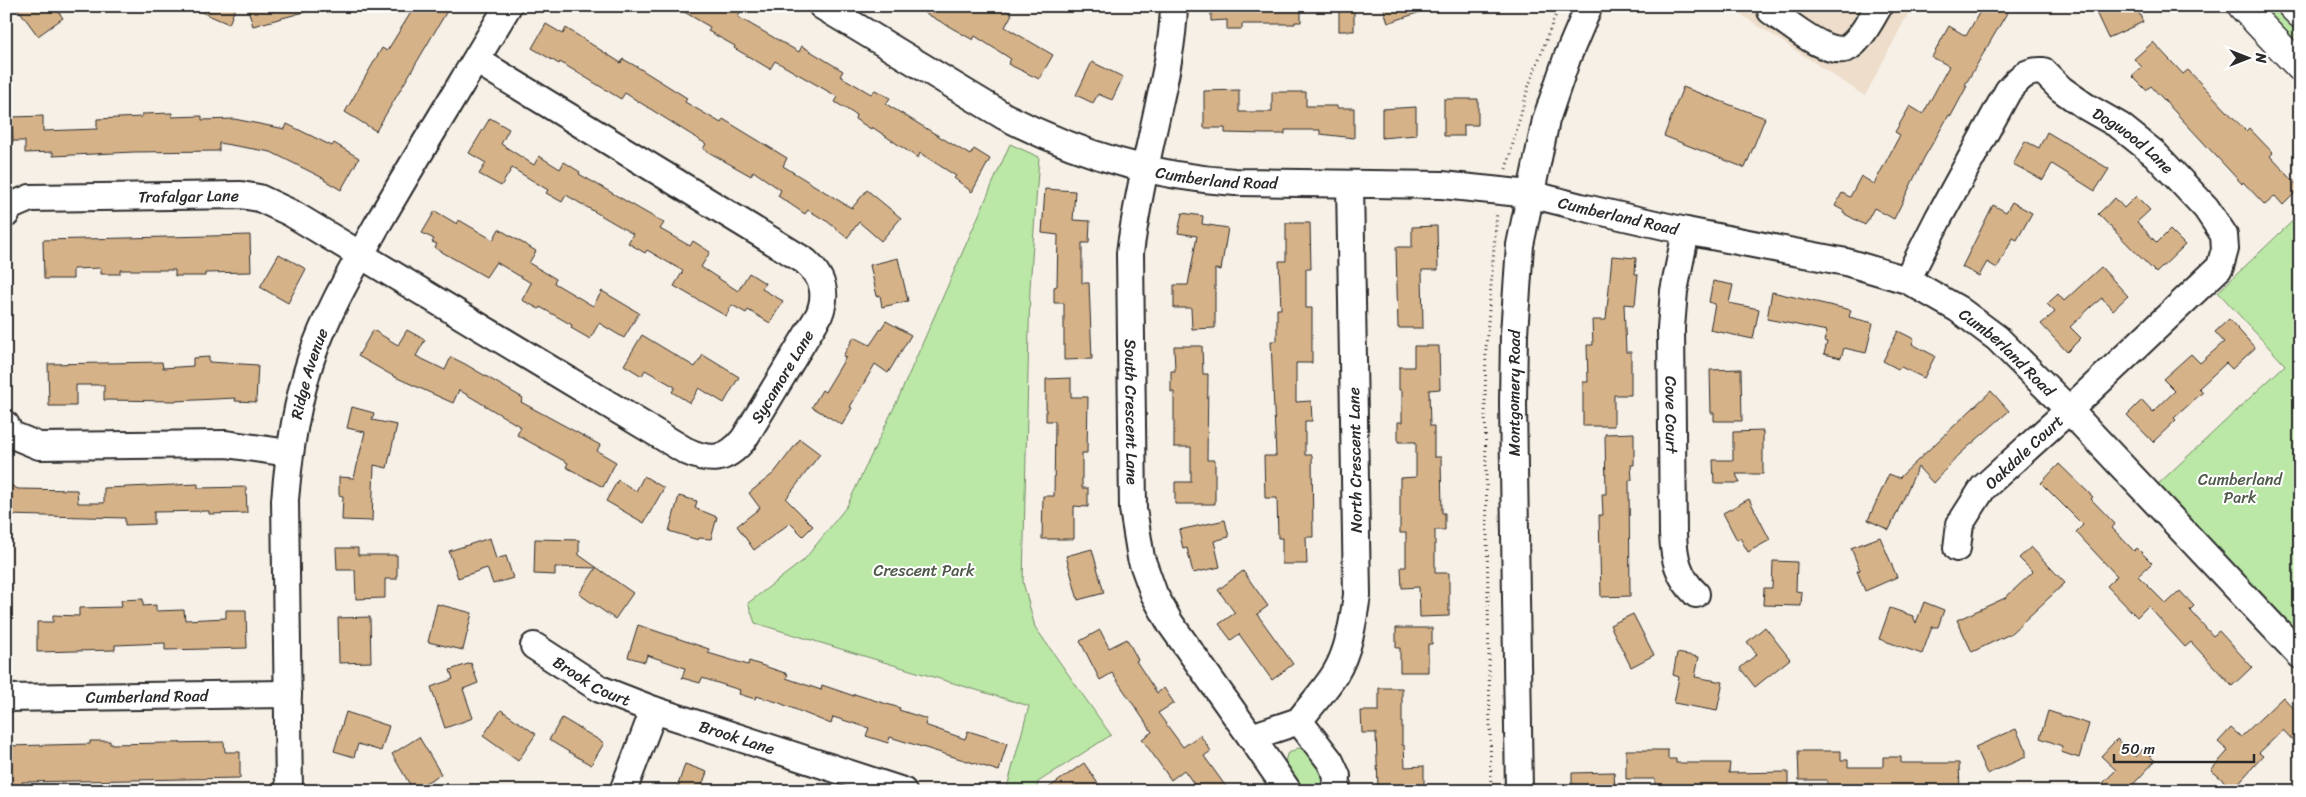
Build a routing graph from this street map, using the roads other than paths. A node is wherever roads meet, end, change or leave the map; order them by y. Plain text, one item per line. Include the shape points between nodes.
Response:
1 (508, 6) edge
2 (822, 6) edge
3 (1174, 6) edge
4 (1588, 6) edge
5 (1879, 6) edge
6 (2242, 6) edge
7 (2292, 6) edge
8 (1771, 11) dead end
9 (2300, 14) edge
10 (476, 60) junction
11 (2300, 67) edge
12 (1145, 168) junction
13 (1350, 184) junction
14 (1530, 194) junction
15 (6, 214) edge
16 (1686, 231) junction
17 (361, 254) junction
18 (1907, 280) junction
19 (2069, 410) junction
20 (6, 425) edge
21 (289, 453) junction
22 (1957, 548) dead end
23 (1696, 594) dead end
24 (534, 646) dead end
25 (2300, 655) edge
26 (288, 694) junction
27 (6, 698) edge
28 (654, 710) junction
29 (1299, 721) junction
30 (1251, 737) junction
31 (863, 785) edge
32 (289, 791) edge
33 (623, 791) edge
34 (903, 791) edge
35 (1288, 791) edge
36 (1336, 791) edge
37 (1519, 791) edge

1 - 10 street, Ridge Avenue
2 - 12 street, Cumberland Road via 1034,132 1083,152
3 - 12 street, South Crescent Lane via 1166,72
4 - 14 street, Montgomery Road via 1546,120
5 - 8 street via 1855,41 1839,50 1815,41
6 - 11 main road
7 - 9 main road
10 - 17 street, Ridge Avenue
10 - 17 street, Sycamore Lane via 805,262 822,280 824,303 819,315 744,439 735,450 710,458 686,451
12 - 13 street, Cumberland Road via 1206,180
12 - 30 street, South Crescent Lane via 1130,253 1136,537 1148,581 1170,623
13 - 14 street, Cumberland Road via 1442,185
13 - 29 street, North Crescent Lane via 1357,596 1354,622 1340,664
14 - 16 street, Cumberland Road
14 - 37 street, Montgomery Road via 1520,245 1514,334
15 - 17 street, Trafalgar Lane via 9,207 30,198 241,195 275,204
16 - 18 street, Cumberland Road via 1846,262
16 - 23 street, Cove Court via 1674,291 1671,328 1673,534 1679,571
17 - 21 street, Ridge Avenue via 334,302 314,350
18 - 19 street, Cumberland Road via 1958,309 1997,338
18 - 19 street, Dogwood Lane via 2008,91 2021,76 2032,70 2043,71 2077,100 2133,135 2206,208 2224,235 2225,249 2220,267
19 - 22 street, Oakdale Court via 1983,488 1960,524
19 - 25 street, Cumberland Road
20 - 21 street via 10,434 39,446 226,444
21 - 26 street, Ridge Avenue via 285,533
24 - 28 street, Brook Court via 600,689
26 - 27 street, Cumberland Road
26 - 32 street, Ridge Avenue
28 - 31 street, Brook Lane
28 - 33 street
29 - 30 street
29 - 36 street via 1330,761 1337,776
30 - 35 street, South Crescent Lane
31 - 34 street, Brook Lane

